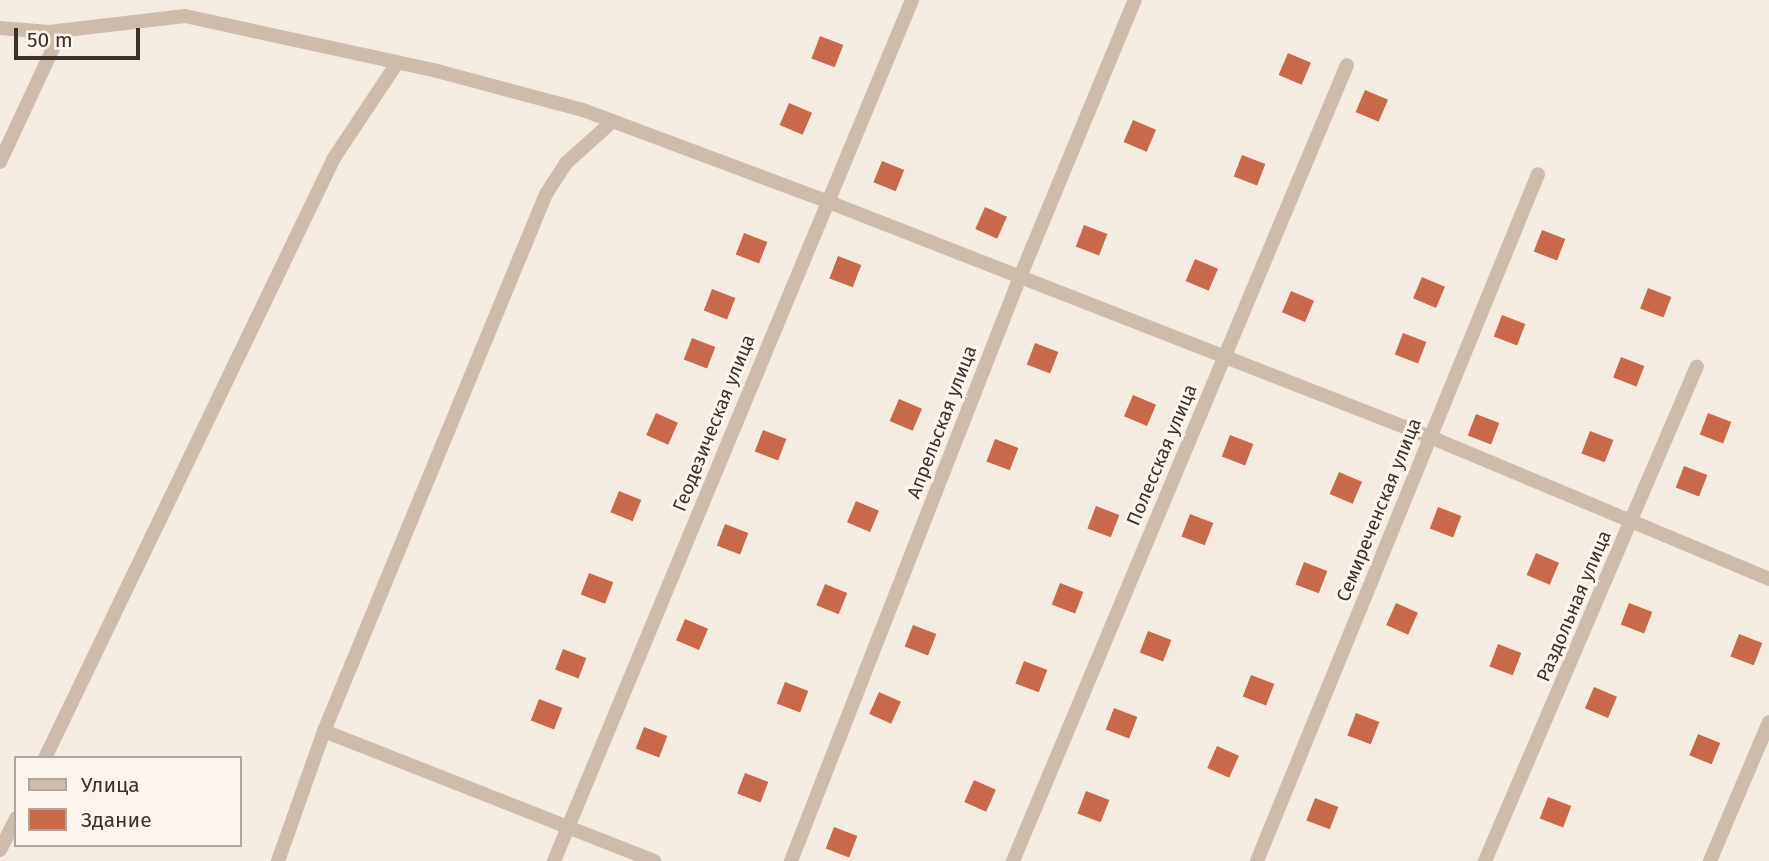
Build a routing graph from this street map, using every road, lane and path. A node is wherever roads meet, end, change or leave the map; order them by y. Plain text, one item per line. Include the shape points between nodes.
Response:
1 (912, 0) edge
2 (1135, 0) edge
3 (0, 28) edge
4 (61, 31) junction
5 (397, 62) junction
6 (1347, 65) dead end
7 (613, 121) junction
8 (0, 162) edge
9 (1538, 174) dead end
10 (826, 201) junction
11 (1020, 277) junction
12 (1224, 356) junction
13 (1697, 366) dead end
14 (1430, 437) junction
15 (1631, 521) junction
16 (1769, 579) edge
17 (1769, 722) edge
18 (324, 731) junction
19 (45, 756) edge
20 (14, 821) edge
21 (568, 827) junction
22 (0, 850) edge
23 (278, 861) edge
24 (554, 861) edge
25 (654, 861) edge
26 (791, 861) edge
27 (1013, 861) edge
28 (1257, 861) edge
29 (1485, 861) edge
30 (1710, 861) edge

1 - 10 street, Геодезическая улица
2 - 11 street, Апрельская улица
3 - 4 street
4 - 5 street via 185,16
4 - 8 street
5 - 7 street via 528,94
5 - 19 street via 334,158
6 - 12 street, Полесская улица
7 - 10 street
7 - 18 street via 566,163 546,194
9 - 14 street, Семиреченская улица
10 - 11 street
10 - 21 street, Геодезическая улица
11 - 12 street
11 - 26 street, Апрельская улица
12 - 14 street
12 - 27 street, Полесская улица
13 - 15 street, Раздольная улица
14 - 15 street
14 - 28 street, Семиреченская улица
15 - 16 street
15 - 29 street, Раздольная улица
17 - 30 street
18 - 21 street
18 - 23 street
20 - 22 street
21 - 24 street, Геодезическая улица
21 - 25 street

